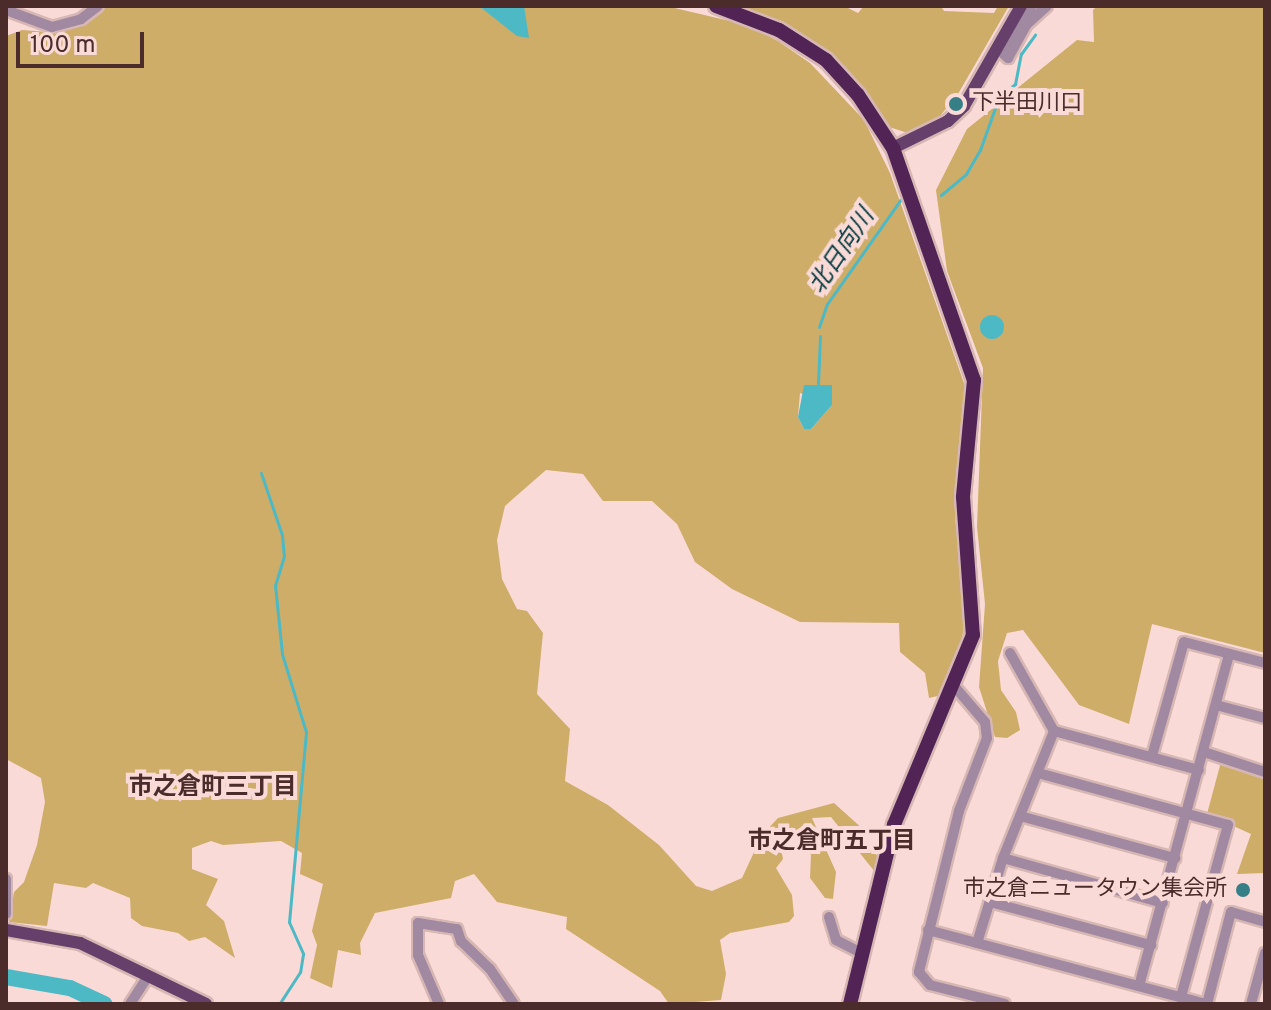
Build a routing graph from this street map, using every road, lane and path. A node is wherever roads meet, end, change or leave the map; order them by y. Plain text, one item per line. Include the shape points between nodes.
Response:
1 (98, 6) edge
2 (716, 6) edge
3 (1021, 6) edge
4 (1032, 6) edge
5 (1047, 6) edge
6 (6, 10) edge
7 (893, 148) junction
8 (1010, 653) dead end
9 (1229, 654) junction
10 (1265, 663) edge
11 (955, 687) junction
12 (1216, 705) junction
13 (1265, 718) edge
14 (1054, 731) junction
15 (1204, 752) junction
16 (1152, 756) junction
17 (1199, 770) junction
18 (1265, 772) edge
19 (1038, 773) junction
20 (1187, 813) junction
21 (1020, 816) junction
22 (1003, 858) junction
23 (1175, 858) junction
24 (6, 879) edge
25 (990, 902) junction
26 (1163, 903) junction
27 (6, 914) edge
28 (829, 917) dead end
29 (1265, 922) edge
30 (6, 930) edge
31 (928, 930) junction
32 (977, 943) junction
33 (1151, 945) junction
34 (861, 953) junction
35 (1265, 953) edge
36 (148, 976) junction
37 (1139, 986) junction
38 (1181, 997) junction
39 (133, 1000) edge
40 (206, 1004) edge
41 (439, 1004) edge
42 (514, 1004) edge
43 (850, 1004) edge
44 (1005, 1004) edge
45 (1207, 1004) edge
46 (1251, 1004) edge

1 - 6 street via 81,19 52,27
2 - 7 highway via 779,30 826,60 858,95
3 - 7 main road via 964,106 948,121
4 - 5 street via 1004,54 1008,58 1026,25
7 - 11 highway via 974,380 963,497 975,614
8 - 14 street
9 - 10 street
9 - 12 street
9 - 16 street via 1184,642
11 - 31 street via 985,722 987,738 959,811
11 - 34 highway via 894,825
12 - 13 street
12 - 15 street
14 - 16 street
14 - 19 street
15 - 17 street
15 - 18 street
16 - 17 street
17 - 20 street
19 - 20 street
19 - 21 street
20 - 23 street
20 - 38 street via 1228,825
21 - 22 street
21 - 23 street
22 - 25 street
22 - 26 street
23 - 26 street
24 - 27 street
25 - 32 street
25 - 33 street
26 - 33 street
28 - 34 street via 836,940
29 - 45 street via 1231,912
30 - 36 main road via 80,943
31 - 32 street
31 - 44 street via 919,972 930,985
32 - 37 street
33 - 37 street
34 - 43 highway
35 - 46 street
36 - 39 street
36 - 40 main road
37 - 38 street
38 - 45 street
41 - 42 street via 418,955 418,923 457,929 461,941 490,969

